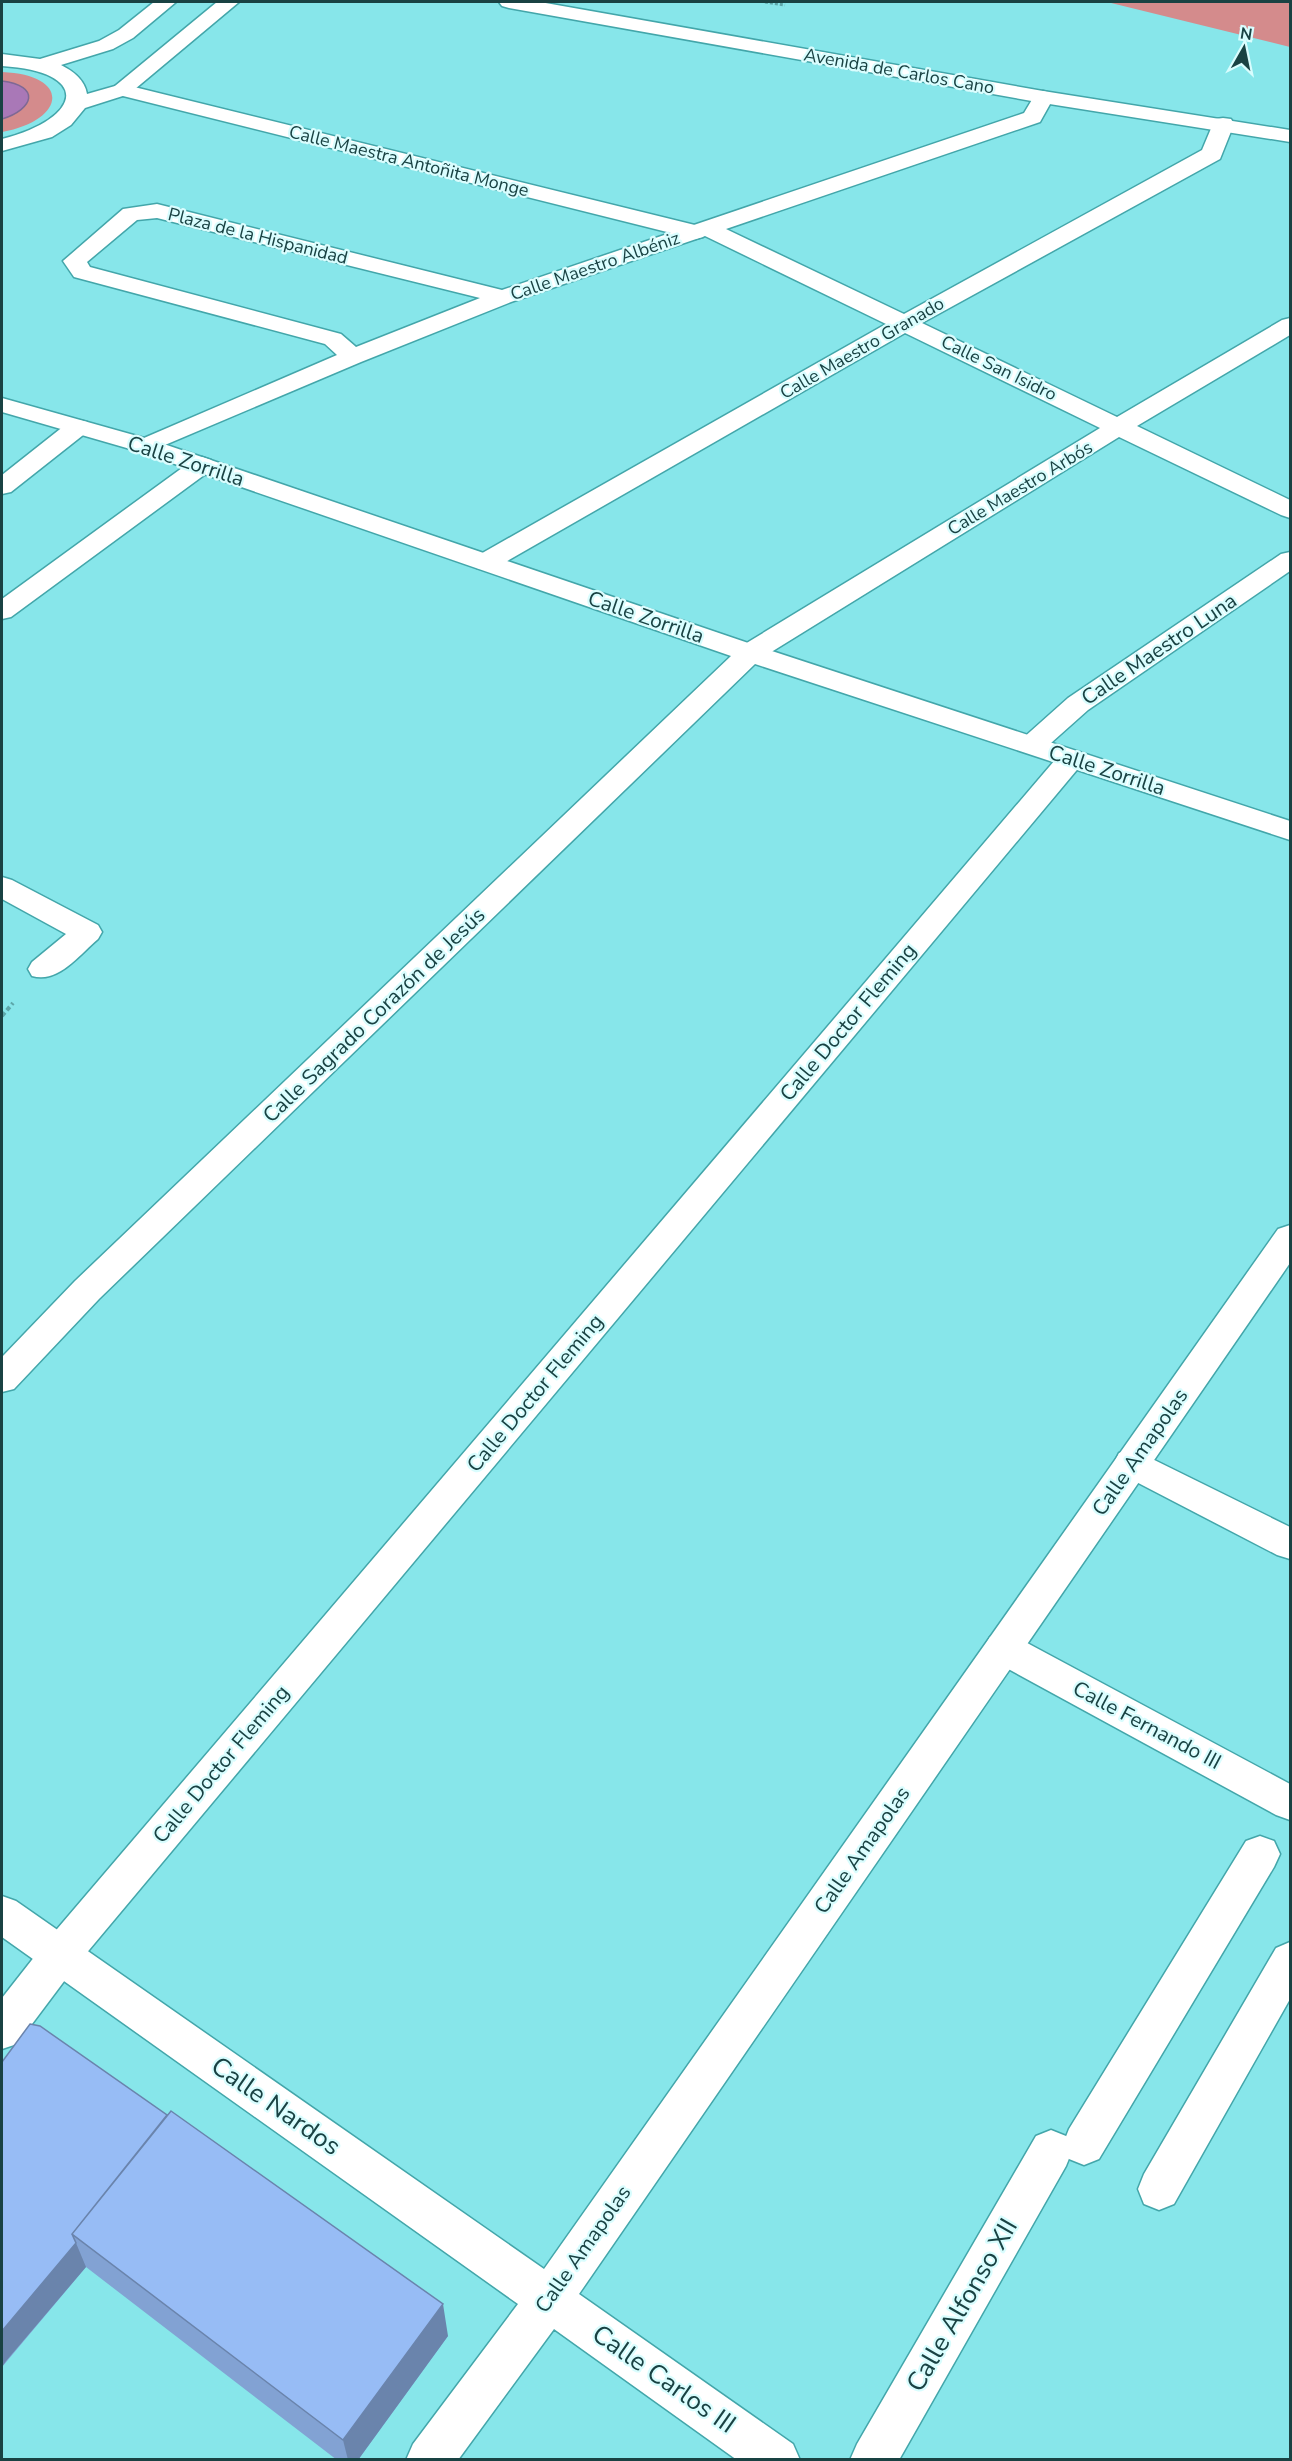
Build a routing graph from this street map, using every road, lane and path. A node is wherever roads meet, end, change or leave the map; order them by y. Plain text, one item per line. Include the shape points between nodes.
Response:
1 (166, 2) edge
2 (229, 2) edge
3 (509, 2) edge
4 (6, 58) edge
5 (41, 65) junction
6 (122, 90) junction
7 (1043, 97) junction
8 (76, 104) junction
9 (1223, 124) junction
10 (1290, 136) edge
11 (27, 139) junction
12 (2, 145) edge
13 (3, 168) dead end
14 (701, 230) junction
15 (503, 297) junction
16 (905, 323) junction
17 (1290, 326) edge
18 (353, 357) junction
19 (2, 405) edge
20 (1120, 426) junction
21 (78, 427) junction
22 (146, 446) junction
23 (202, 465) junction
24 (2, 488) edge
25 (1290, 510) edge
26 (1290, 560) edge
27 (486, 562) junction
28 (2, 611) edge
29 (750, 653) junction
30 (1032, 745) junction
31 (1071, 759) junction
32 (1290, 831) edge
33 (2, 886) edge
34 (43, 969) dead end
35 (1290, 1238) edge
36 (2, 1379) edge
37 (1132, 1463) junction
38 (1290, 1544) edge
39 (1003, 1648) junction
40 (1290, 1803) edge
41 (1260, 1854) dead end
42 (2, 1914) edge
43 (60, 1955) junction
44 (1290, 1961) edge
45 (2, 2030) edge
46 (1159, 2189) dead end
47 (550, 2298) junction
48 (429, 2460) edge
49 (777, 2460) edge
50 (873, 2460) edge

1 - 5 street via 106,45
2 - 6 street
3 - 7 street, Avenida de Carlos Cano
4 - 5 street
5 - 8 street via 71,81 77,92
6 - 8 street
6 - 14 street, Calle Maestra Antoñita Monge
7 - 9 street, Avenida de Carlos Cano
7 - 14 street, Calle Maestro Albéniz via 1032,117
8 - 11 street via 51,129
9 - 10 street, Avenida de Carlos Cano
9 - 16 street, Calle Maestro Granado via 1212,153
11 - 12 street
11 - 13 street
14 - 15 street, Calle Maestro Albéniz
14 - 16 street, Calle San Isidro
15 - 18 street, Calle Maestro Albéniz
15 - 18 street, Plaza de la Hispanidad via 157,211 132,214 74,261 82,272 333,339
16 - 20 street, Calle San Isidro
16 - 27 street, Calle Maestro Granado
17 - 20 street, Calle Maestro Arbós
18 - 22 street, Calle Maestro Albéniz
19 - 21 street, Calle Zorrilla
20 - 25 street, Calle San Isidro
20 - 29 street, Calle Maestro Arbós
21 - 22 street, Calle Zorrilla
21 - 24 street
22 - 23 street, Calle Zorrilla
23 - 27 street, Calle Zorrilla
23 - 28 street
26 - 30 street, Calle Maestro Luna via 1078,704
27 - 29 street, Calle Zorrilla
29 - 30 street, Calle Zorrilla
29 - 36 street, Calle Sagrado Corazón de Jesús via 87,1290
30 - 31 street, Calle Zorrilla
31 - 32 street, Calle Zorrilla
31 - 43 street, Calle Doctor Fleming
33 - 34 street via 87,932
35 - 37 street, Calle Amapolas
37 - 38 street
37 - 39 street, Calle Amapolas
39 - 40 street, Calle Fernando III
39 - 47 street, Calle Amapolas
41 - 50 street, Calle Alfonso XII via 1068,2147
42 - 43 street, Calle Nardos
43 - 45 street, Calle Doctor Fleming
43 - 47 street, Calle Nardos
44 - 46 street
47 - 48 street, Calle Amapolas
47 - 49 street, Calle Carlos III

